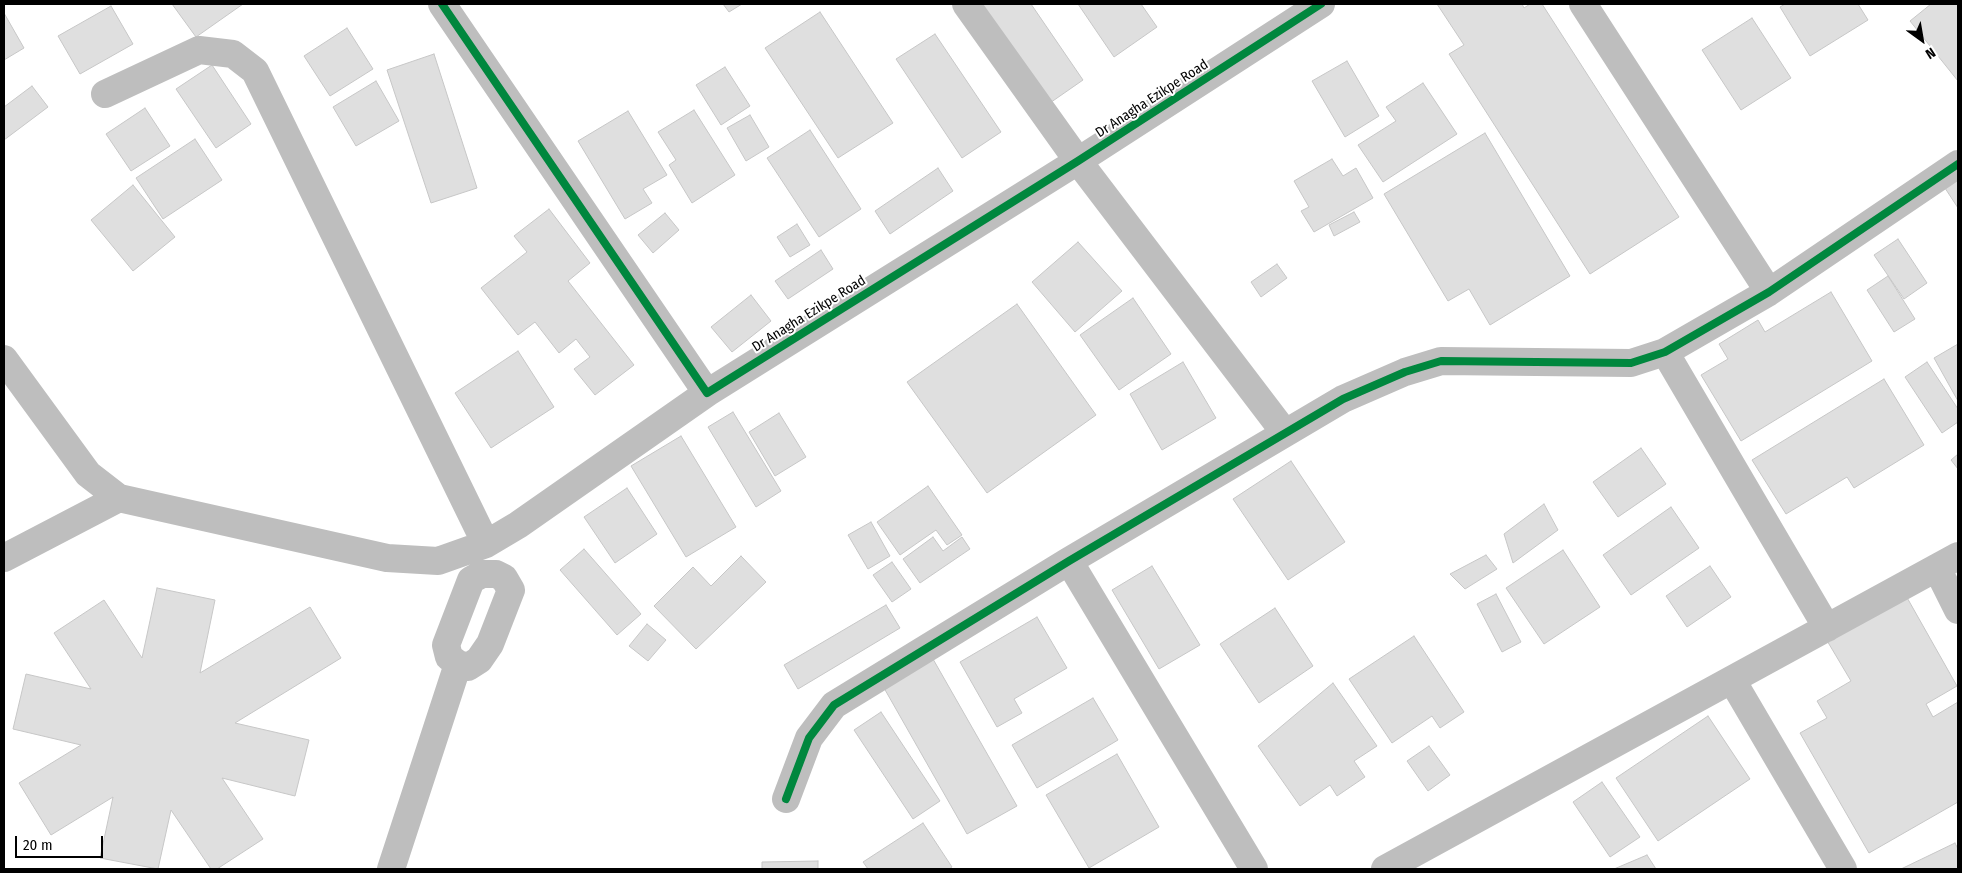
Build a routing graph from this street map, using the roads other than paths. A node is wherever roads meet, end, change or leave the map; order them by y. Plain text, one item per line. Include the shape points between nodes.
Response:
1 (442, 4) edge
2 (966, 4) edge
3 (1322, 4) edge
4 (1583, 4) edge
5 (105, 94) dead end
6 (1078, 161) junction
7 (1958, 164) edge
8 (1768, 292) junction
9 (1665, 352) junction
10 (4, 359) edge
11 (707, 393) junction
12 (1285, 433) junction
13 (119, 498) junction
14 (518, 525) junction
15 (486, 544) junction
16 (4, 558) edge
17 (1070, 561) junction
18 (1947, 562) edge
19 (496, 574) junction
20 (1958, 610) edge
21 (1827, 628) junction
22 (458, 664) junction
23 (1732, 680) junction
24 (786, 798) dead end
25 (391, 869) edge
26 (1254, 869) edge
27 (1385, 869) edge
28 (1843, 869) edge

1 - 11 street
2 - 6 street
3 - 6 street, Dr Anagha Ezikpe Road
4 - 8 street
5 - 15 street via 199,50 232,54 255,71
6 - 11 street, Dr Anagha Ezikpe Road
6 - 12 street
7 - 8 street
8 - 9 street
9 - 12 street via 1631,363 1441,361 1405,372 1343,399
9 - 21 street
10 - 13 street via 88,474
11 - 14 street, Dr Anagha Ezikpe Road
12 - 17 street
13 - 15 street, Dr Anagha Ezikpe Road via 387,558 438,560
13 - 16 street
14 - 15 street, Dr Anagha Ezikpe Road
14 - 19 street
17 - 24 street via 834,705 809,738
17 - 26 street
18 - 20 street
18 - 21 street
19 - 22 street via 482,574 471,580 446,645 449,657
19 - 22 street via 504,578 511,590 490,644 479,660 468,667
21 - 23 street
22 - 25 street
23 - 27 street
23 - 28 street

